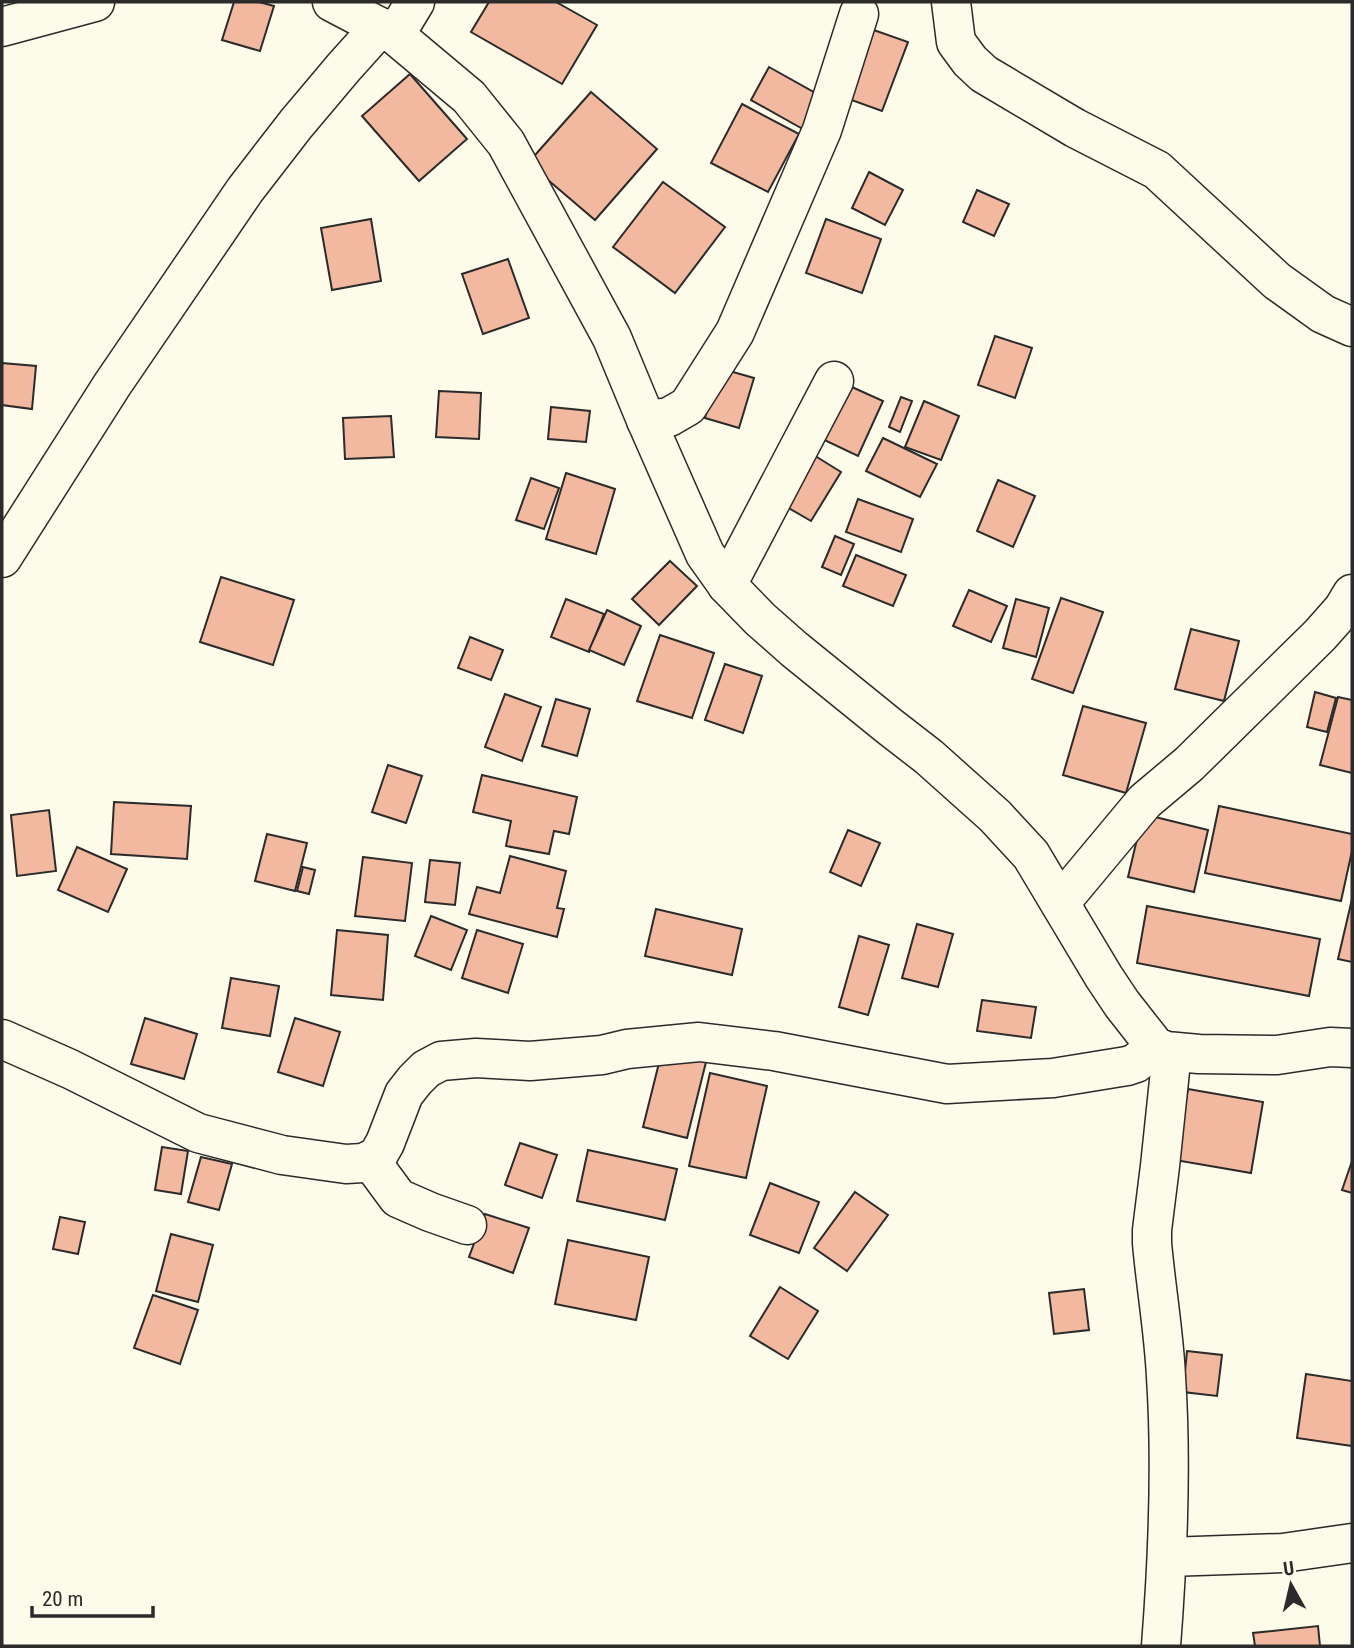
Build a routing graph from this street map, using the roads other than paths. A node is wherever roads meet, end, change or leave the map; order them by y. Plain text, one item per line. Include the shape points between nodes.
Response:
1 (95, 2) edge
2 (332, 2) edge
3 (415, 2) edge
4 (951, 2) edge
5 (859, 13) dead end
6 (2, 27) edge
7 (387, 31) junction
8 (1352, 327) edge
9 (834, 382) dead end
10 (646, 420) junction
11 (2, 558) edge
12 (727, 585) junction
13 (1352, 594) edge
14 (1060, 903) junction
15 (2, 1039) edge
16 (1352, 1048) edge
17 (1164, 1049) junction
18 (370, 1160) junction
19 (467, 1225) dead end
20 (1352, 1543) edge
21 (1168, 1556) junction
22 (1161, 1646) edge

1 - 6 street
2 - 7 street
3 - 7 street
4 - 8 street via 956,41 984,74 1157,170 1277,281 1323,314
5 - 10 street via 822,130 734,332 688,406 669,417
7 - 10 street via 469,97 506,143 612,338
7 - 11 street via 304,114 245,190 111,385
9 - 12 street
10 - 12 street via 705,554
12 - 14 street via 794,649 995,816 1031,855
13 - 14 street via 1320,635 1145,801
14 - 17 street via 1122,1004
15 - 18 street via 198,1133 282,1155 346,1164
16 - 17 street via 1277,1055
17 - 18 street via 1127,1066 1053,1078 947,1084 774,1051 699,1042 530,1061 441,1061 426,1069 404,1094 385,1143
17 - 21 street via 1152,1243 1166,1375
18 - 19 street via 398,1199
20 - 21 street via 1283,1553
21 - 22 street

